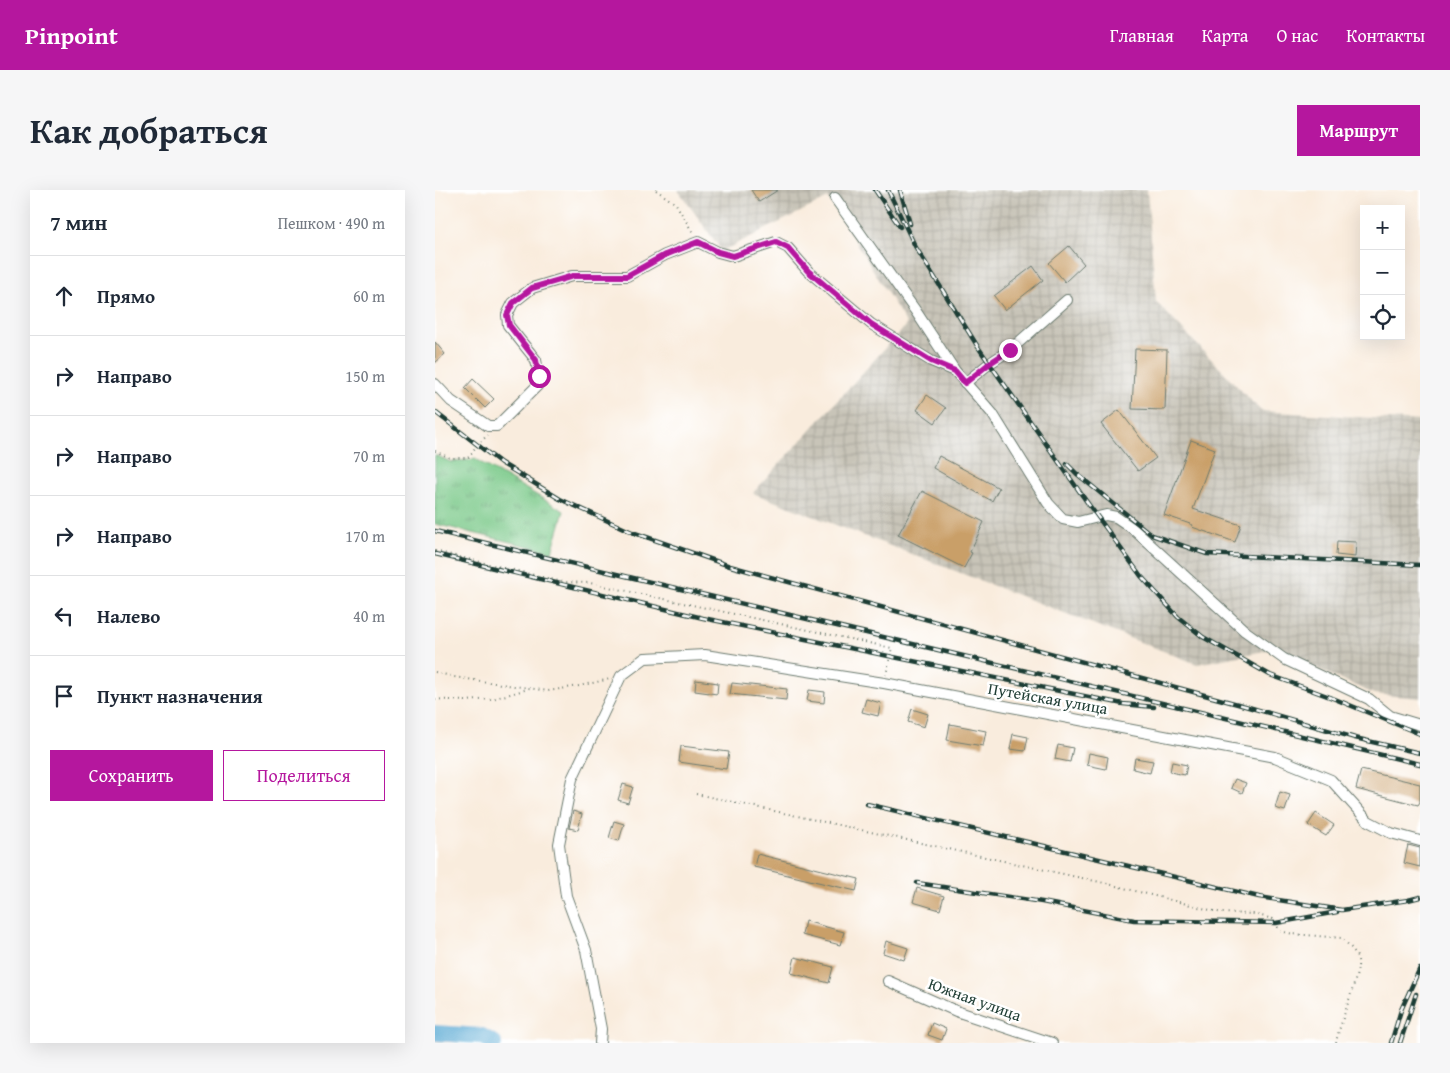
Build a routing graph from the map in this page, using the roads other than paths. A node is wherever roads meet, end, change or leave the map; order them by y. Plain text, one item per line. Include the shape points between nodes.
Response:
1 (835, 198) dead end
2 (1067, 300) dead end
3 (955, 371) junction
4 (965, 383) junction
5 (435, 384) edge
6 (1420, 725) edge
7 (1420, 841) edge
8 (888, 981) dead end
9 (600, 1043) edge
10 (1052, 1043) edge

1 - 3 street
2 - 4 street via 1010,350
3 - 4 street
3 - 5 street via 931,361 871,324 808,271 788,248 776,242 733,256 698,242 665,255 627,276 573,276 532,288 513,303 507,315 509,325 536,360 539,376 537,386 497,426 488,426 451,401
4 - 6 street via 992,413 1048,503 1063,518 1078,522 1097,516 1116,518 1132,528 1245,631 1284,659 1369,699 1390,716
7 - 9 street, Путейская улица via 1391,833 1368,821 1331,780 1275,757 884,683 705,655 645,658 621,676 572,779 559,844 566,896 587,950 601,1029
8 - 10 street, Южная улица via 956,1011

